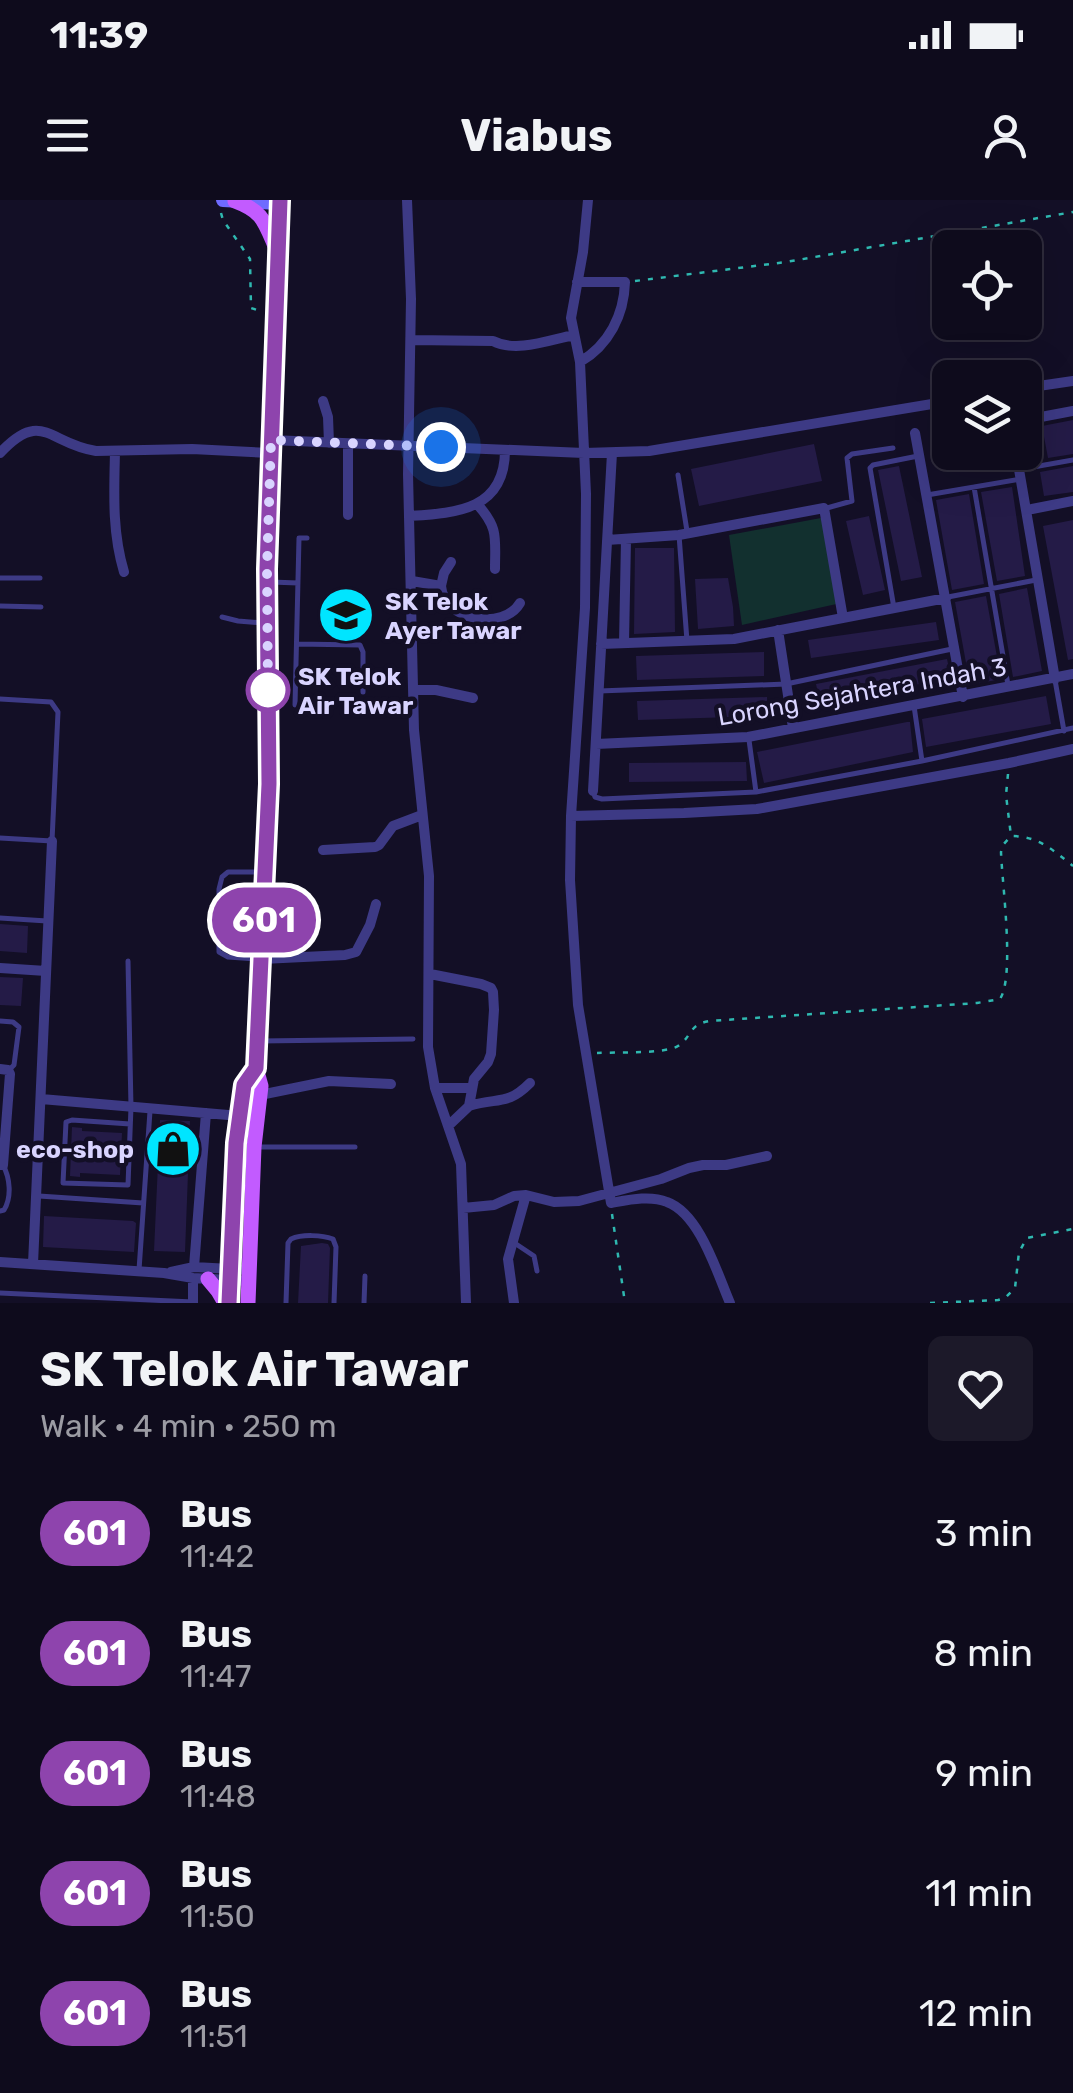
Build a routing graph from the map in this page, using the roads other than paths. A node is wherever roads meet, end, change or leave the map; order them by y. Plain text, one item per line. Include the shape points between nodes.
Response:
1 (235, 200) edge
2 (406, 200) edge
3 (588, 200) edge
4 (280, 202) edge
5 (221, 205) edge
6 (277, 249) junction
7 (578, 282) junction
8 (574, 335) junction
9 (411, 340) junction
10 (580, 362) junction
11 (1073, 380) edge
12 (1042, 385) edge
13 (323, 401) dead end
14 (932, 403) edge
15 (1073, 411) edge
16 (1042, 417) edge
17 (916, 433) dead end
18 (329, 443) junction
19 (348, 444) junction
20 (409, 446) junction
21 (270, 447) junction
22 (892, 448) dead end
23 (505, 450) junction
24 (114, 452) junction
25 (0, 453) edge
26 (584, 453) junction
27 (612, 453) junction
28 (920, 456) junction
29 (1073, 460) edge
30 (1019, 470) edge
31 (1020, 474) junction
32 (678, 475) dead end
33 (974, 487) junction
34 (927, 494) junction
35 (1073, 502) edge
36 (477, 504) junction
37 (824, 508) junction
38 (1032, 509) dead end
39 (348, 515) dead end
40 (409, 516) junction
41 (683, 535) junction
42 (306, 538) dead end
43 (626, 539) junction
44 (607, 540) junction
45 (451, 562) dead end
46 (495, 570) dead end
47 (124, 572) dead end
48 (0, 578) edge
49 (40, 578) dead end
50 (1038, 580) junction
51 (267, 582) junction
52 (412, 582) junction
53 (298, 583) junction
54 (441, 586) junction
55 (991, 589) junction
56 (946, 598) junction
57 (520, 602) dead end
58 (0, 606) edge
59 (40, 606) dead end
60 (894, 608) junction
61 (222, 616) dead end
62 (842, 618) junction
63 (268, 624) junction
64 (778, 630) junction
65 (687, 641) junction
66 (624, 643) junction
67 (296, 644) junction
68 (602, 644) junction
69 (954, 648) junction
70 (1073, 674) edge
71 (1055, 679) junction
72 (786, 684) junction
73 (1008, 688) junction
74 (414, 690) junction
75 (599, 691) junction
76 (362, 692) dead end
77 (964, 697) junction
78 (473, 698) dead end
79 (0, 699) edge
80 (295, 705) dead end
81 (914, 706) junction
82 (793, 728) junction
83 (1073, 728) edge
84 (1064, 731) junction
85 (748, 737) junction
86 (596, 744) junction
87 (1073, 748) edge
88 (922, 761) junction
89 (593, 791) joint
90 (756, 792) junction
91 (422, 814) junction
92 (570, 816) junction
93 (0, 838) edge
94 (52, 841) junction
95 (323, 850) dead end
96 (267, 872) junction
97 (376, 904) dead end
98 (0, 918) edge
99 (48, 921) junction
100 (262, 959) junction
101 (128, 961) dead end
102 (0, 968) edge
103 (46, 972) junction
104 (430, 974) junction
105 (0, 1021) edge
106 (413, 1038) dead end
107 (257, 1041) junction
108 (256, 1068) junction
109 (6, 1071) edge
110 (530, 1083) dead end
111 (392, 1084) dead end
112 (435, 1088) junction
113 (471, 1088) junction
114 (260, 1095) junction
115 (41, 1099) junction
116 (470, 1106) junction
117 (131, 1107) junction
118 (4, 1108) edge
119 (151, 1108) junction
120 (206, 1113) junction
121 (240, 1116) junction
122 (130, 1124) junction
123 (449, 1125) junction
124 (254, 1147) junction
125 (355, 1147) dead end
126 (767, 1156) dead end
127 (2, 1165) edge
128 (36, 1196) junction
129 (526, 1196) junction
130 (610, 1199) junction
131 (144, 1204) junction
132 (464, 1208) junction
133 (0, 1211) edge
134 (513, 1242) junction
135 (0, 1262) edge
136 (33, 1264) junction
137 (537, 1271) dead end
138 (139, 1272) junction
139 (198, 1275) junction
140 (230, 1275) junction
141 (249, 1276) junction
142 (364, 1276) dead end
143 (0, 1292) edge
144 (193, 1302) edge
145 (227, 1303) edge
146 (248, 1303) edge
147 (286, 1303) edge
148 (334, 1303) edge
149 (364, 1303) edge
150 (466, 1303) edge
151 (514, 1303) edge
152 (730, 1303) edge

1 - 4 main road
1 - 5 main road
1 - 6 main road via 260,215
2 - 9 street
3 - 7 street
4 - 6 main road
6 - 21 main road
7 - 8 street
7 - 10 street via 625,282 613,329
8 - 9 street via 513,346
8 - 10 street
9 - 20 street
10 - 26 street
11 - 12 street
13 - 18 street
14 - 27 street via 690,446
15 - 16 street
17 - 28 street
18 - 19 street
18 - 21 street
19 - 20 street
19 - 39 street
20 - 23 street
20 - 40 street
21 - 24 street
21 - 51 main road
22 - 37 lane via 847,458 852,502
23 - 26 street
23 - 36 street via 502,473
24 - 25 street via 80,449 36,429
24 - 47 street via 114,526
26 - 27 street
26 - 92 street via 584,608
27 - 44 street
28 - 34 street
28 - 60 lane via 870,468
29 - 31 lane
30 - 31 street
31 - 33 lane
31 - 50 street
32 - 41 lane
33 - 34 lane
33 - 55 lane
34 - 56 street
35 - 38 street
36 - 40 street
36 - 46 street via 492,520
37 - 41 street
37 - 62 street
40 - 52 street
41 - 43 street
41 - 65 lane
42 - 53 lane via 299,538
43 - 44 street
43 - 66 street
44 - 68 street
45 - 54 street
48 - 49 lane
50 - 55 lane
50 - 71 street
51 - 53 lane
51 - 63 main road
52 - 54 street
52 - 74 street
53 - 67 lane
54 - 57 street via 450,608 466,616 505,616
55 - 56 lane
55 - 73 lane
56 - 60 street
56 - 69 street
58 - 59 lane
60 - 62 street
61 - 63 lane
62 - 64 street
63 - 96 main road
64 - 65 street
64 - 72 street
65 - 66 street
66 - 68 street
67 - 76 lane via 360,645
67 - 80 lane
68 - 75 street
69 - 72 lane
69 - 77 street
70 - 71 street, Lorong Sejahtera Indah 3
71 - 73 street, Lorong Sejahtera Indah 3
71 - 84 lane
72 - 75 lane
72 - 82 street
73 - 77 street, Lorong Sejahtera Indah 3
74 - 78 street
74 - 91 street
75 - 86 street
77 - 81 street, Lorong Sejahtera Indah 3
79 - 94 lane via 51,702 58,712
81 - 82 street, Lorong Sejahtera Indah 3
81 - 88 lane
82 - 85 street, Lorong Sejahtera Indah 3
83 - 84 lane
84 - 88 lane
85 - 86 street, Lorong Sejahtera Indah 3
85 - 90 lane
86 - 89 street
87 - 92 street via 757,809
88 - 90 lane
89 - 90 lane via 602,799
91 - 95 street via 393,826 375,847
91 - 104 street
92 - 130 street via 578,1006
93 - 94 lane
94 - 99 street
96 - 100 main road
96 - 100 lane via 228,872 220,889 218,952
97 - 100 street via 356,952
98 - 99 lane
99 - 103 street
100 - 107 main road
101 - 117 lane
102 - 103 street
103 - 115 street
104 - 112 street via 428,1048
104 - 113 street via 493,992 491,1054
105 - 109 lane via 19,1027 14,1065
106 - 107 lane
107 - 108 main road
108 - 114 main road
108 - 121 main road via 244,1085
109 - 118 street
110 - 116 street via 513,1098
111 - 114 street via 329,1081
112 - 113 street
112 - 123 street
113 - 116 street
114 - 124 main road
115 - 117 street
115 - 128 street
116 - 123 street
117 - 119 street
117 - 122 lane
118 - 127 street
119 - 120 street
119 - 131 lane
120 - 121 street
120 - 139 street
121 - 140 main road
122 - 122 lane via 128,1185 63,1183 66,1122
123 - 132 street
124 - 125 lane
124 - 141 main road
126 - 130 street via 689,1168
127 - 133 lane via 9,1176 8,1204
128 - 131 lane
128 - 136 street
129 - 130 street
129 - 132 street
129 - 134 street
130 - 152 street via 656,1199 680,1209 698,1231
131 - 138 lane
132 - 150 street
134 - 137 lane via 534,1256
134 - 151 street via 508,1260
135 - 136 street
136 - 138 street
138 - 139 street
139 - 140 street
139 - 140 street
139 - 144 street
139 - 145 main road
140 - 141 street
140 - 145 main road
141 - 146 main road
142 - 149 lane
143 - 144 lane
147 - 148 lane via 288,1243 296,1236 333,1239

